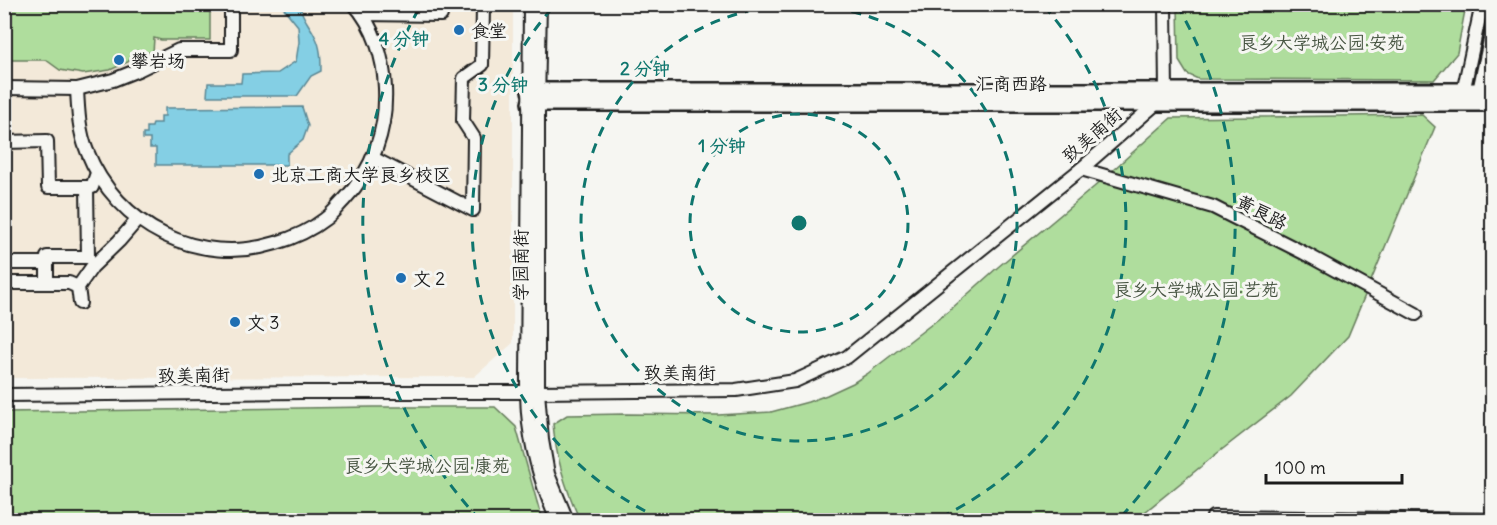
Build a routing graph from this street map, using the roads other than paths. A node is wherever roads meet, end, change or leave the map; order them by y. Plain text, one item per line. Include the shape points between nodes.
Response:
1 (231, 4) edge
2 (441, 4) edge
3 (482, 4) edge
4 (530, 4) edge
5 (540, 4) edge
6 (1165, 4) edge
7 (1482, 4) edge
8 (358, 9) edge
9 (1492, 31) edge
10 (4, 88) edge
11 (77, 89) junction
12 (1474, 96) edge
13 (534, 97) junction
14 (1162, 97) junction
15 (1492, 103) edge
16 (4, 142) edge
17 (373, 158) junction
18 (1081, 169) junction
19 (97, 173) junction
20 (87, 187) junction
21 (138, 219) junction
22 (4, 263) edge
23 (47, 263) junction
24 (4, 283) edge
25 (47, 283) junction
26 (78, 287) junction
27 (80, 303) dead end
28 (1416, 314) dead end
29 (533, 392) junction
30 (4, 395) edge
31 (1213, 517) dead end
32 (556, 520) edge
33 (567, 520) edge
34 (1492, 520) edge

1 - 11 street via 231,50 178,50 113,80
2 - 8 street via 441,15
3 - 17 street via 482,65 464,78 463,122 474,138 472,210
4 - 13 street, 学园南街
5 - 13 street, 学园南街
6 - 14 street
7 - 12 street via 1472,47
8 - 17 street via 373,34 385,76 382,130
9 - 12 street
10 - 11 street
11 - 19 street via 81,132
12 - 14 main road, 汇商西路
12 - 15 main road, 汇商西路
13 - 14 main road, 汇商西路
13 - 29 street, 学园南街
14 - 18 street, 致美南街
16 - 20 street via 47,141 48,187
17 - 21 street via 356,188 325,219 287,240 266,246 244,250 200,247 159,233
18 - 28 street, 黄良路 via 1213,207
18 - 29 street, 致美南街 via 847,357 795,381 736,390
19 - 20 street via 92,187
19 - 21 street
20 - 23 street via 88,257 47,257
21 - 26 street
22 - 23 street
23 - 25 street
24 - 25 street
25 - 26 street
26 - 27 street
29 - 30 street, 致美南街
29 - 32 street, 学园南街 via 528,413 534,453
29 - 33 street, 学园南街 via 548,474
31 - 34 street

